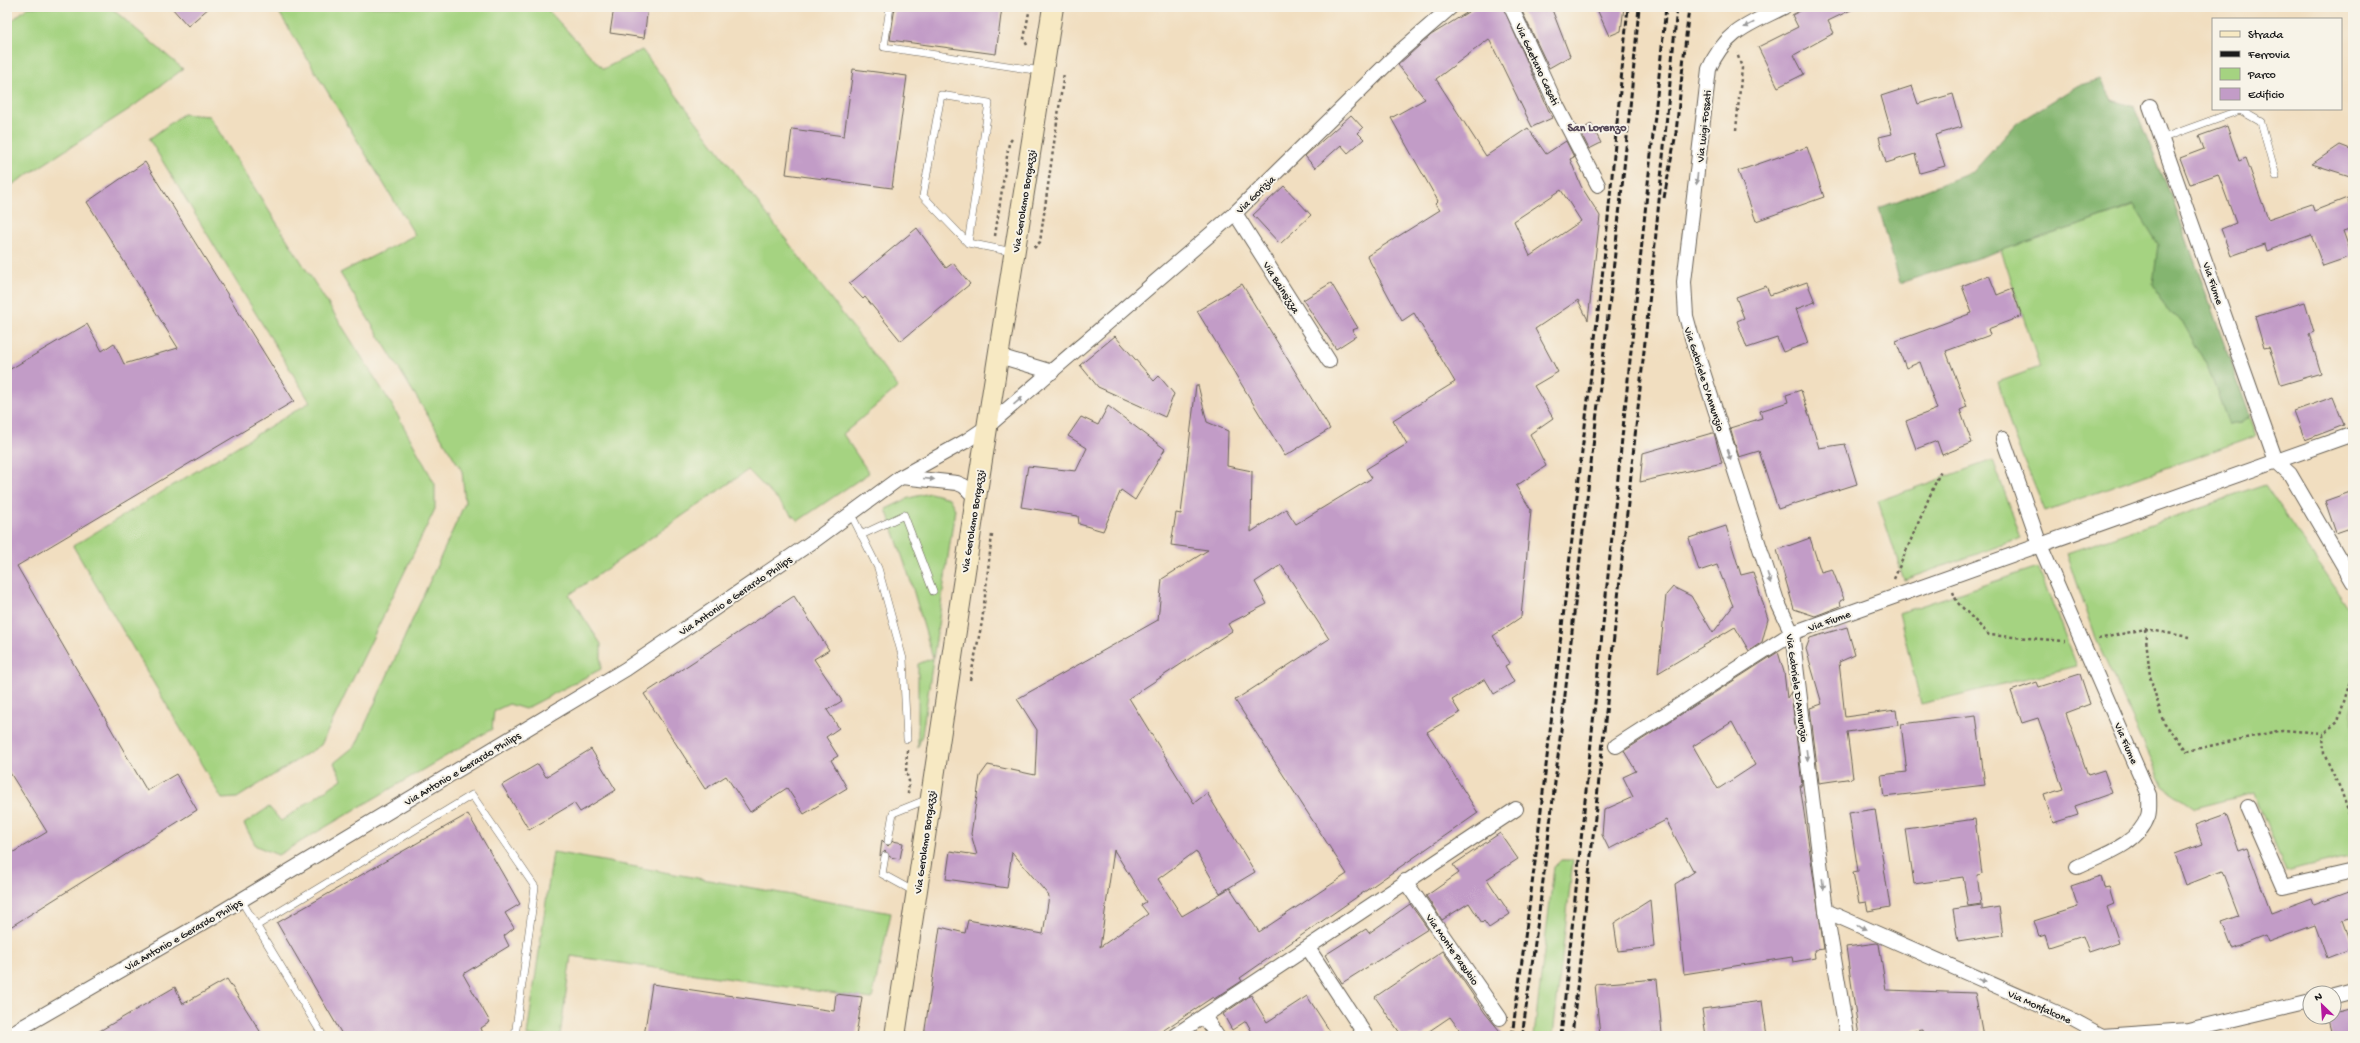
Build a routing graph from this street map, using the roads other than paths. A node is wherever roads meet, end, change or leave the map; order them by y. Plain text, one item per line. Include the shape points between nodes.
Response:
1 (890, 7) edge
2 (1053, 7) edge
3 (1451, 7) edge
4 (1511, 7) edge
5 (1784, 7) edge
6 (1044, 72) junction
7 (2150, 106) dead end
8 (2162, 138) junction
9 (2276, 176) dead end
10 (1598, 185) dead end
11 (1235, 213) junction
12 (968, 243) junction
13 (1024, 251) junction
14 (1684, 282) joint
15 (999, 356) junction
16 (1329, 361) dead end
17 (1052, 372) junction
18 (988, 426) junction
19 (2353, 434) edge
20 (2003, 439) dead end
21 (2276, 461) junction
22 (901, 477) junction
23 (976, 498) junction
24 (851, 514) junction
25 (861, 535) junction
26 (2040, 545) junction
27 (2353, 582) edge
28 (933, 591) dead end
29 (1792, 633) junction
30 (907, 739) road end
31 (1616, 746) dead end
32 (931, 798) junction
33 (2248, 807) dead end
34 (1516, 809) dead end
35 (888, 841) dead end
36 (885, 856) dead end
37 (2077, 867) dead end
38 (2353, 871) edge
39 (1405, 881) junction
40 (917, 892) junction
41 (241, 900) junction
42 (1826, 912) junction
43 (256, 926) junction
44 (1308, 948) junction
45 (2353, 991) edge
46 (2342, 994) edge
47 (2302, 1004) edge
48 (1204, 1016) junction
49 (1500, 1018) dead end
50 (7, 1036) edge
51 (323, 1036) edge
52 (515, 1036) edge
53 (895, 1036) edge
54 (1174, 1036) edge
55 (1217, 1036) edge
56 (1366, 1036) edge
57 (1847, 1036) edge
58 (2102, 1036) edge

1 - 6 lane via 884,48
2 - 6 main road, Via Gerolamo Borgazzi
3 - 11 street, Via Gorizia via 1397,54
4 - 10 street, Via Gaetano Casati via 1557,106
5 -> 14 street, Via Luigi Fossati via 1732,34 1719,48 1710,69
6 - 13 main road, Via Gerolamo Borgazzi
7 - 8 street, Via Fiume
8 - 9 lane via 2240,110 2260,122
8 - 21 street, Via Fiume
11 - 16 street, Via Bainsizza
11 - 17 street, Via Gorizia
12 - 12 lane via 923,196 941,95 989,103
12 - 13 lane
13 - 15 main road, Via Gerolamo Borgazzi
14 -> 29 street, Via Gabriele D'Annunzio via 1686,316 1692,338 1777,601
15 - 17 street
15 - 18 main road, Via Gerolamo Borgazzi
18 -> 17 street, Via Gorizia
18 - 22 street, Via Antonio e Gerardo Philips
18 - 23 main road, Via Gerolamo Borgazzi
19 - 21 street, Via Fiume
20 - 26 street, Via Fiume
21 - 26 street, Via Fiume
21 - 27 street, Via Fiume via 2290,474
22 -> 23 street via 957,483
22 - 24 street, Via Antonio e Gerardo Philips
23 - 32 main road, Via Gerolamo Borgazzi
24 - 25 lane
24 - 41 street, Via Antonio e Gerardo Philips via 626,669
25 - 28 lane via 904,515
25 - 30 lane via 878,568 903,659
26 - 29 street, Via Fiume
26 - 37 street, Via Fiume via 2149,794 2149,815 2139,833 2122,846
29 - 31 street, Via Fiume
29 -> 42 street, Via Gabriele D'Annunzio
32 - 35 lane via 893,813
32 - 40 main road, Via Gerolamo Borgazzi
33 - 38 street via 2283,887
34 - 39 street
36 - 40 lane via 882,874
39 - 44 street
39 - 49 street, Via Monte Pasubio
40 - 53 main road, Via Gerolamo Borgazzi
41 - 43 lane
41 - 50 street, Via Antonio e Gerardo Philips
42 - 57 street, Via Gabriele D'Annunzio
42 -> 58 street, Via Monfalcone via 2069,1018
43 - 51 lane
43 - 52 lane via 472,795 534,887
44 - 48 street
44 - 56 street
45 - 46 street
47 - 58 street, Via Monfalcone via 2188,1030
48 - 54 street
48 - 55 street

